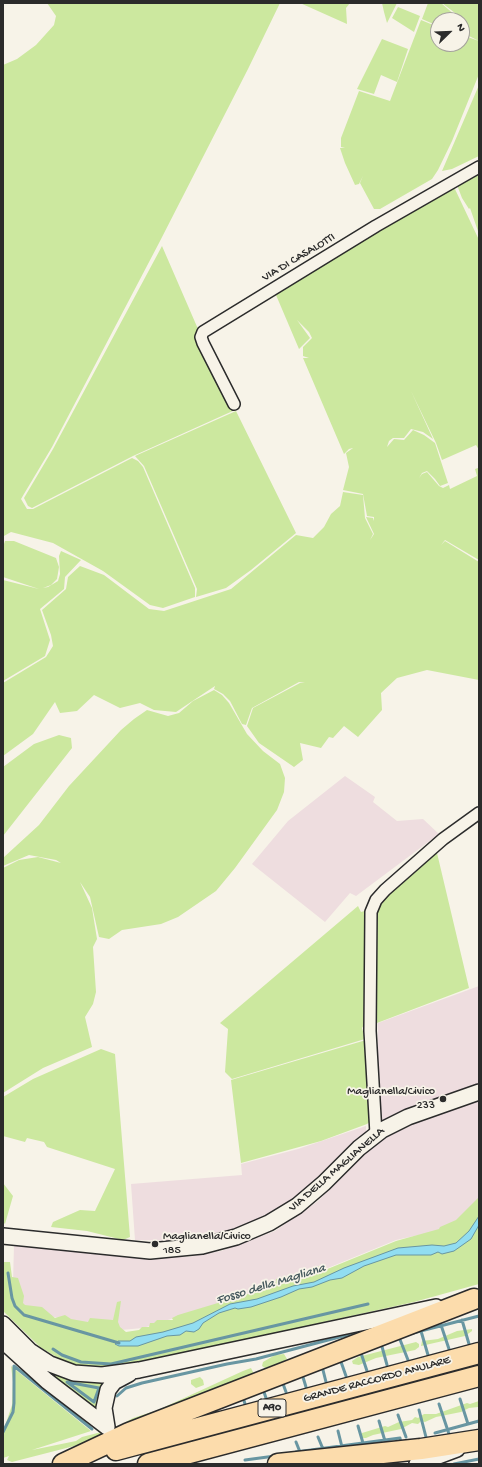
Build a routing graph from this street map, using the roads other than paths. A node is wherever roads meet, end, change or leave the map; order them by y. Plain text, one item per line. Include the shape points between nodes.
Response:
1 (479, 167) edge
2 (234, 404) dead end
3 (479, 814) edge
4 (479, 1092) edge
5 (376, 1134) junction
6 (7, 1237) edge
7 (476, 1299) edge
8 (3, 1324) edge
9 (3, 1342) edge
10 (479, 1353) edge
11 (139, 1370) junction
12 (479, 1376) edge
13 (479, 1441) edge
14 (64, 1464) edge
15 (148, 1464) edge
16 (278, 1464) edge
17 (417, 1464) edge

1 - 2 street, VIA DI CASALOTTI via 389,218 203,332 203,343
3 - 5 street via 443,839 396,880 379,896 371,912 370,1031
4 - 5 main road, VIA DELLA MAGLIANELLA via 408,1117
5 - 6 main road, VIA DELLA MAGLIANELLA via 291,1210 269,1223 222,1241 191,1248 150,1251
7 - 11 main road
7 - 14 highway via 129,1433
8 - 11 main road via 34,1353 61,1369 93,1375
9 - 11 main road via 46,1381 107,1427 104,1408 108,1390 119,1378
10 - 14 highway, GRANDE RACCORDO ANULARE / A90
12 - 15 highway, GRANDE RACCORDO ANULARE / A90
13 - 16 highway
13 - 17 main road

